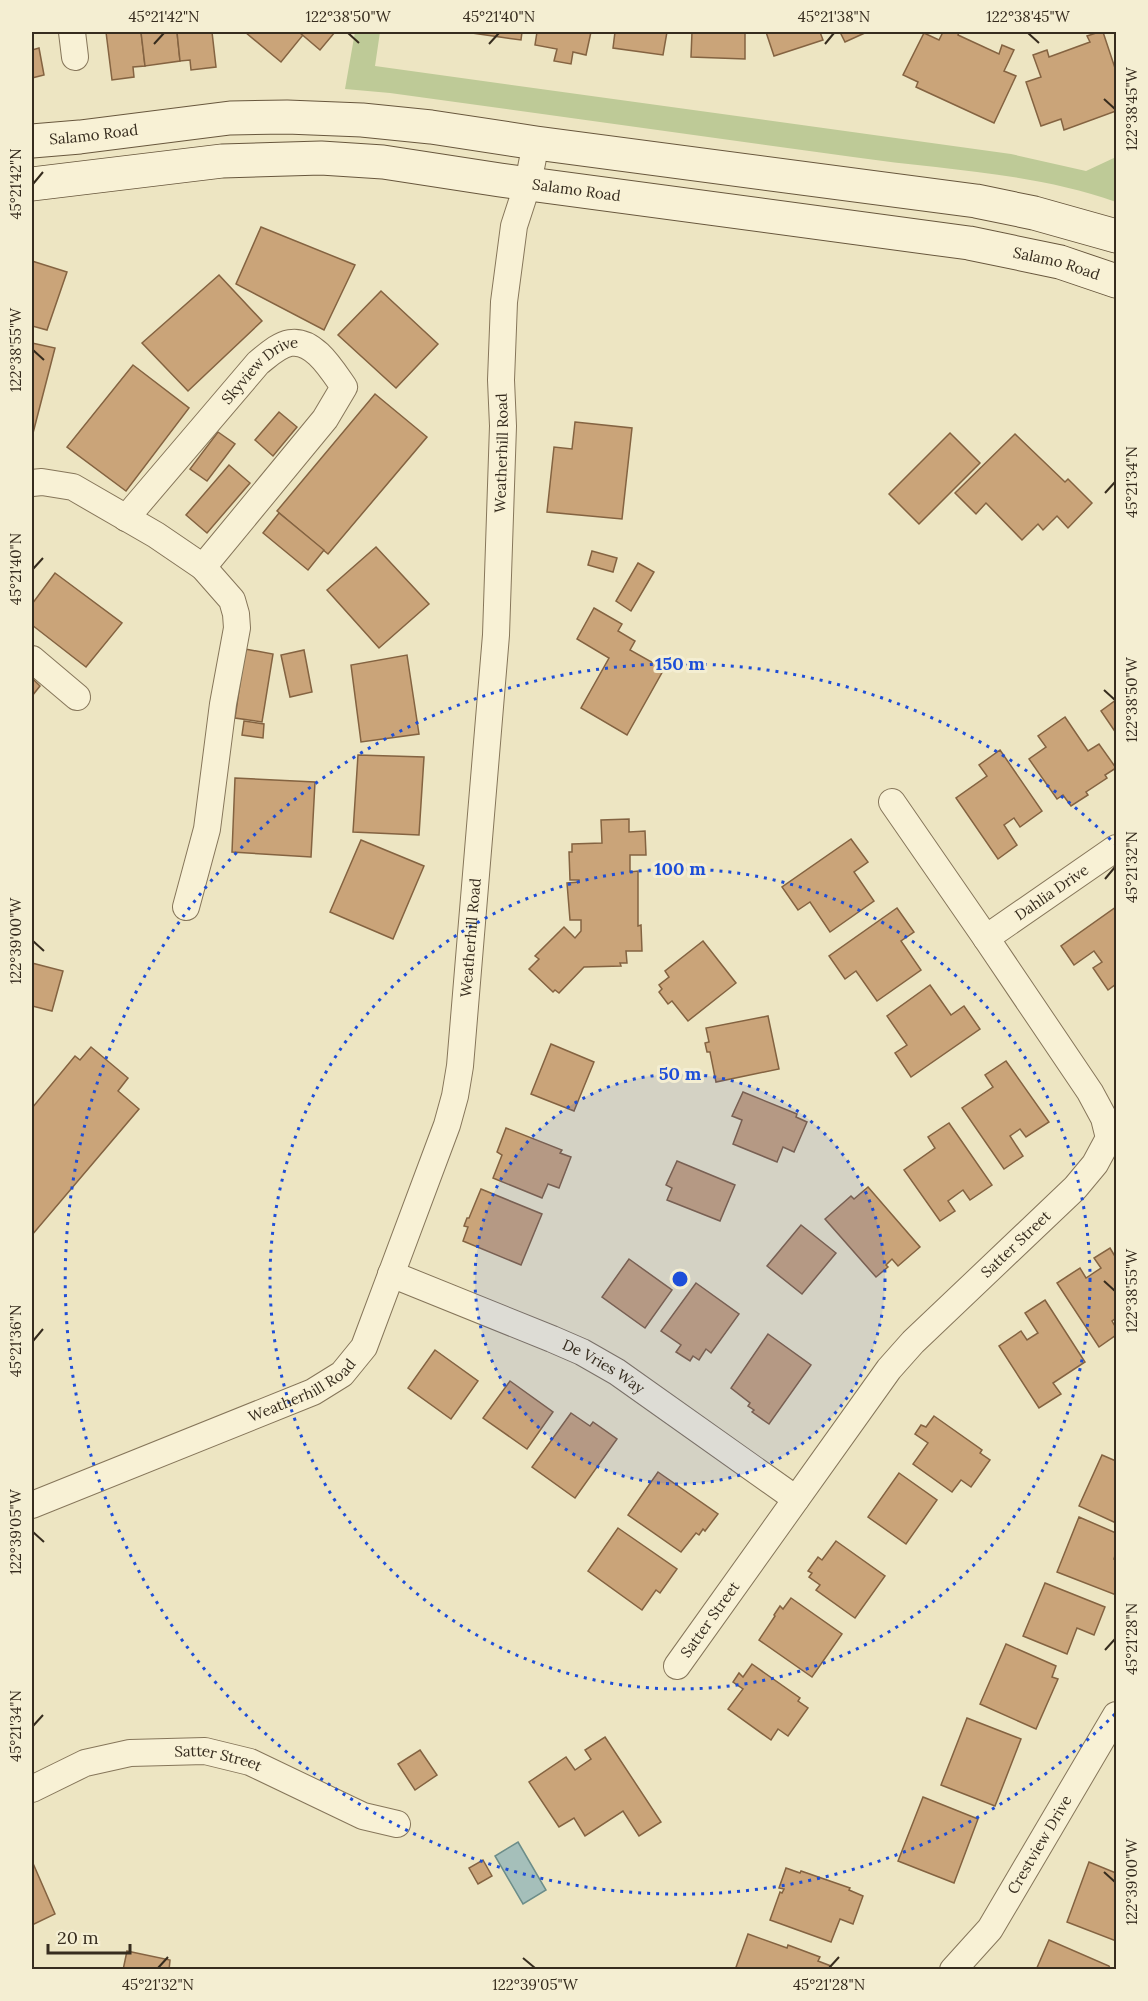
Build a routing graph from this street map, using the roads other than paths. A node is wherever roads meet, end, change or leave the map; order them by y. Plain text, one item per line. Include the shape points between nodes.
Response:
1 (72, 32) edge
2 (75, 57) dead end
3 (32, 141) edge
4 (536, 143) junction
5 (528, 183) junction
6 (32, 184) edge
7 (1116, 236) edge
8 (1116, 281) edge
9 (32, 483) edge
10 (126, 518) junction
11 (203, 567) junction
12 (32, 659) edge
13 (77, 698) dead end
14 (892, 802) dead end
15 (1116, 848) edge
16 (186, 907) dead end
17 (986, 938) junction
18 (391, 1274) junction
19 (796, 1499) junction
20 (32, 1505) edge
21 (677, 1666) dead end
22 (1116, 1715) edge
23 (32, 1789) edge
24 (397, 1824) dead end
25 (953, 1970) edge

1 - 2 street
3 - 4 main road, Salamo Road via 230,118 287,117 392,122
4 - 5 street, Weatherhill Road
4 - 7 main road, Salamo Road via 976,201
5 - 6 main road, Salamo Road via 383,162 292,158 222,161
5 - 8 main road, Salamo Road via 978,244 1060,262
5 - 18 street, Weatherhill Road via 514,226 504,302 496,635 460,1066 447,1125
9 - 10 street via 74,487
10 - 11 street
10 - 11 street, Skyview Drive via 258,363 291,342 313,347 344,387 325,419
11 - 16 street via 232,600 237,628 207,829
12 - 13 street
14 - 17 street, Satter Street
15 - 17 street, Dahlia Drive
17 - 19 street, Satter Street via 1090,1092 1104,1118 1109,1138 1095,1164 1075,1188 902,1354
18 - 19 street, De Vries Way via 597,1360
18 - 20 street, Weatherhill Road via 364,1347 342,1374 313,1392
19 - 21 street, Satter Street
22 - 25 street, Crestview Drive via 990,1929
23 - 24 street, Satter Street via 85,1763 130,1753 205,1751 250,1762 363,1816

